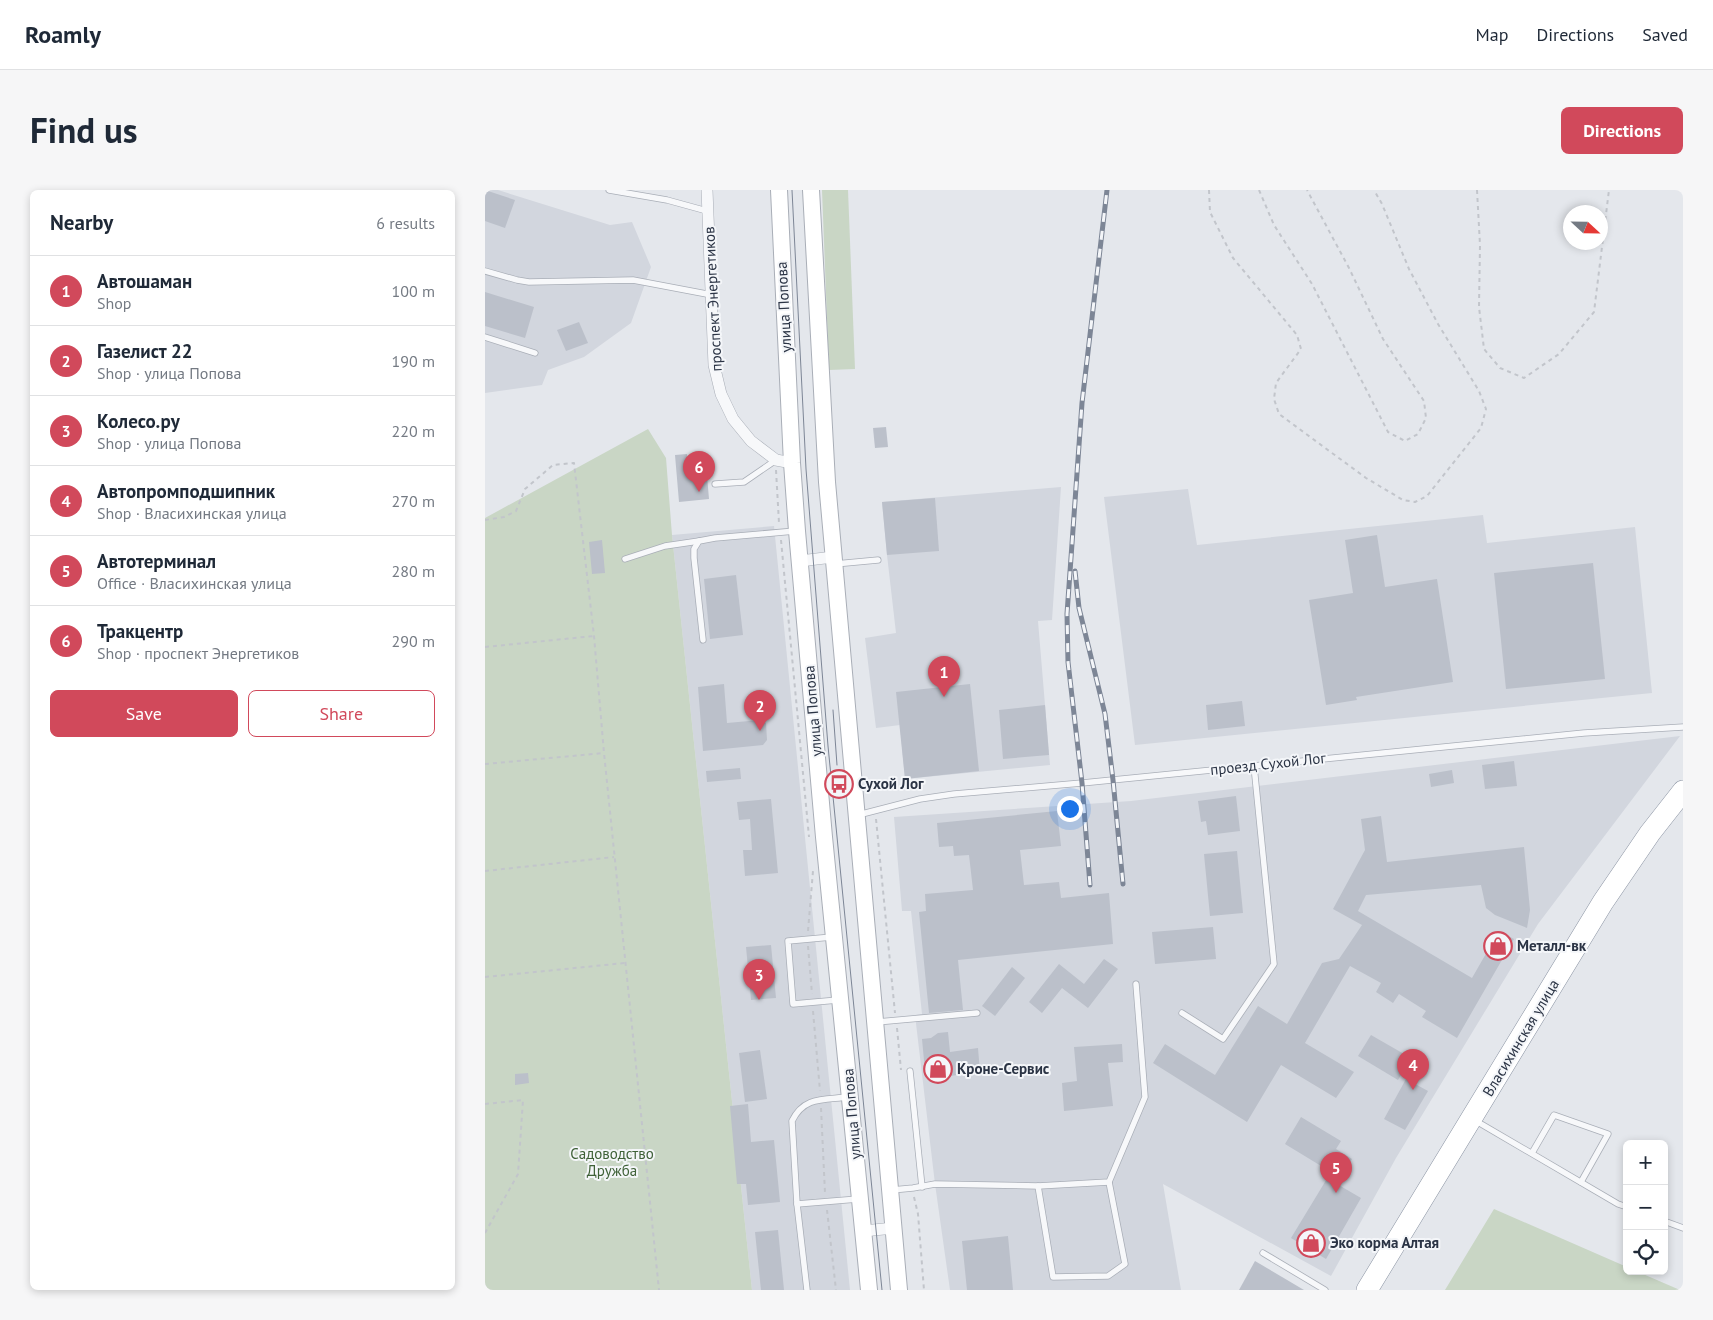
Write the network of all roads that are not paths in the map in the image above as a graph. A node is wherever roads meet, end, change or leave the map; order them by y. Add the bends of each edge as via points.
1 (609, 190) edge
2 (707, 190) edge
3 (779, 190) edge
4 (811, 190) edge
5 (707, 211) junction
6 (485, 271) edge
7 (712, 295) junction
8 (485, 337) edge
9 (535, 353) dead end
10 (775, 460) junction
11 (792, 463) junction
12 (715, 484) dead end
13 (797, 531) junction
14 (699, 542) junction
15 (625, 559) dead end
16 (799, 560) junction
17 (878, 560) dead end
18 (833, 561) junction
19 (703, 640) dead end
20 (1683, 726) edge
21 (1255, 766) junction
22 (1683, 791) edge
23 (856, 815) junction
24 (834, 937) junction
25 (1136, 984) dead end
26 (841, 1000) junction
27 (977, 1013) dead end
28 (1182, 1013) dead end
29 (875, 1022) junction
30 (909, 1071) dead end
31 (851, 1097) junction
32 (1472, 1118) junction
33 (1532, 1153) junction
34 (1109, 1182) junction
35 (1581, 1182) junction
36 (1038, 1186) junction
37 (922, 1187) junction
38 (890, 1190) junction
39 (860, 1199) junction
40 (797, 1204) junction
41 (1623, 1205) edge
42 (1668, 1222) edge
43 (893, 1228) junction
44 (1683, 1228) edge
45 (863, 1231) junction
46 (1263, 1253) dead end
47 (807, 1290) edge
48 (869, 1290) edge
49 (899, 1290) edge
50 (1324, 1290) edge
51 (1367, 1290) edge

1 - 5 lane
2 - 5 street, проспект Энергетиков
3 - 11 main road, улица Попова
4 - 18 main road, улица Попова
5 - 7 street, проспект Энергетиков
6 - 7 lane via 529,282 633,280
7 - 10 street, проспект Энергетиков via 714,365 721,394 733,419 751,441
8 - 9 lane
10 - 11 street, проспект Энергетиков
10 - 12 lane via 744,482
11 - 13 main road, улица Попова
13 - 14 lane
13 - 16 main road, улица Попова
14 - 15 lane via 665,546
14 - 19 lane via 693,558
16 - 18 street
16 - 24 main road, улица Попова
17 - 18 lane
18 - 23 main road, улица Попова
20 - 21 lane, проезд Сухой Лог
21 - 23 lane, проезд Сухой Лог via 954,794
21 - 28 lane via 1274,964 1223,1039
22 - 32 highway, Власихинская улица via 1603,902
23 - 29 main road, улица Попова
24 - 26 main road, улица Попова
24 - 26 lane via 788,940 791,986 793,1004
25 - 34 lane via 1145,1096
26 - 31 main road, улица Попова
27 - 29 lane
29 - 38 main road, улица Попова
30 - 37 lane
31 - 39 main road, улица Попова
31 - 40 lane via 808,1102 797,1110 792,1121
32 - 33 lane
32 - 51 highway, Власихинская улица
33 - 35 lane
33 - 35 lane via 1554,1115 1608,1134
34 - 36 lane
34 - 36 lane via 1125,1264 1109,1276 1053,1277
35 - 41 lane
36 - 37 lane via 935,1184
37 - 38 lane
38 - 43 main road, улица Попова
39 - 40 lane
39 - 45 main road, улица Попова
40 - 47 lane
42 - 44 lane
43 - 45 street
43 - 49 main road, улица Попова
45 - 48 main road, улица Попова
46 - 50 lane

